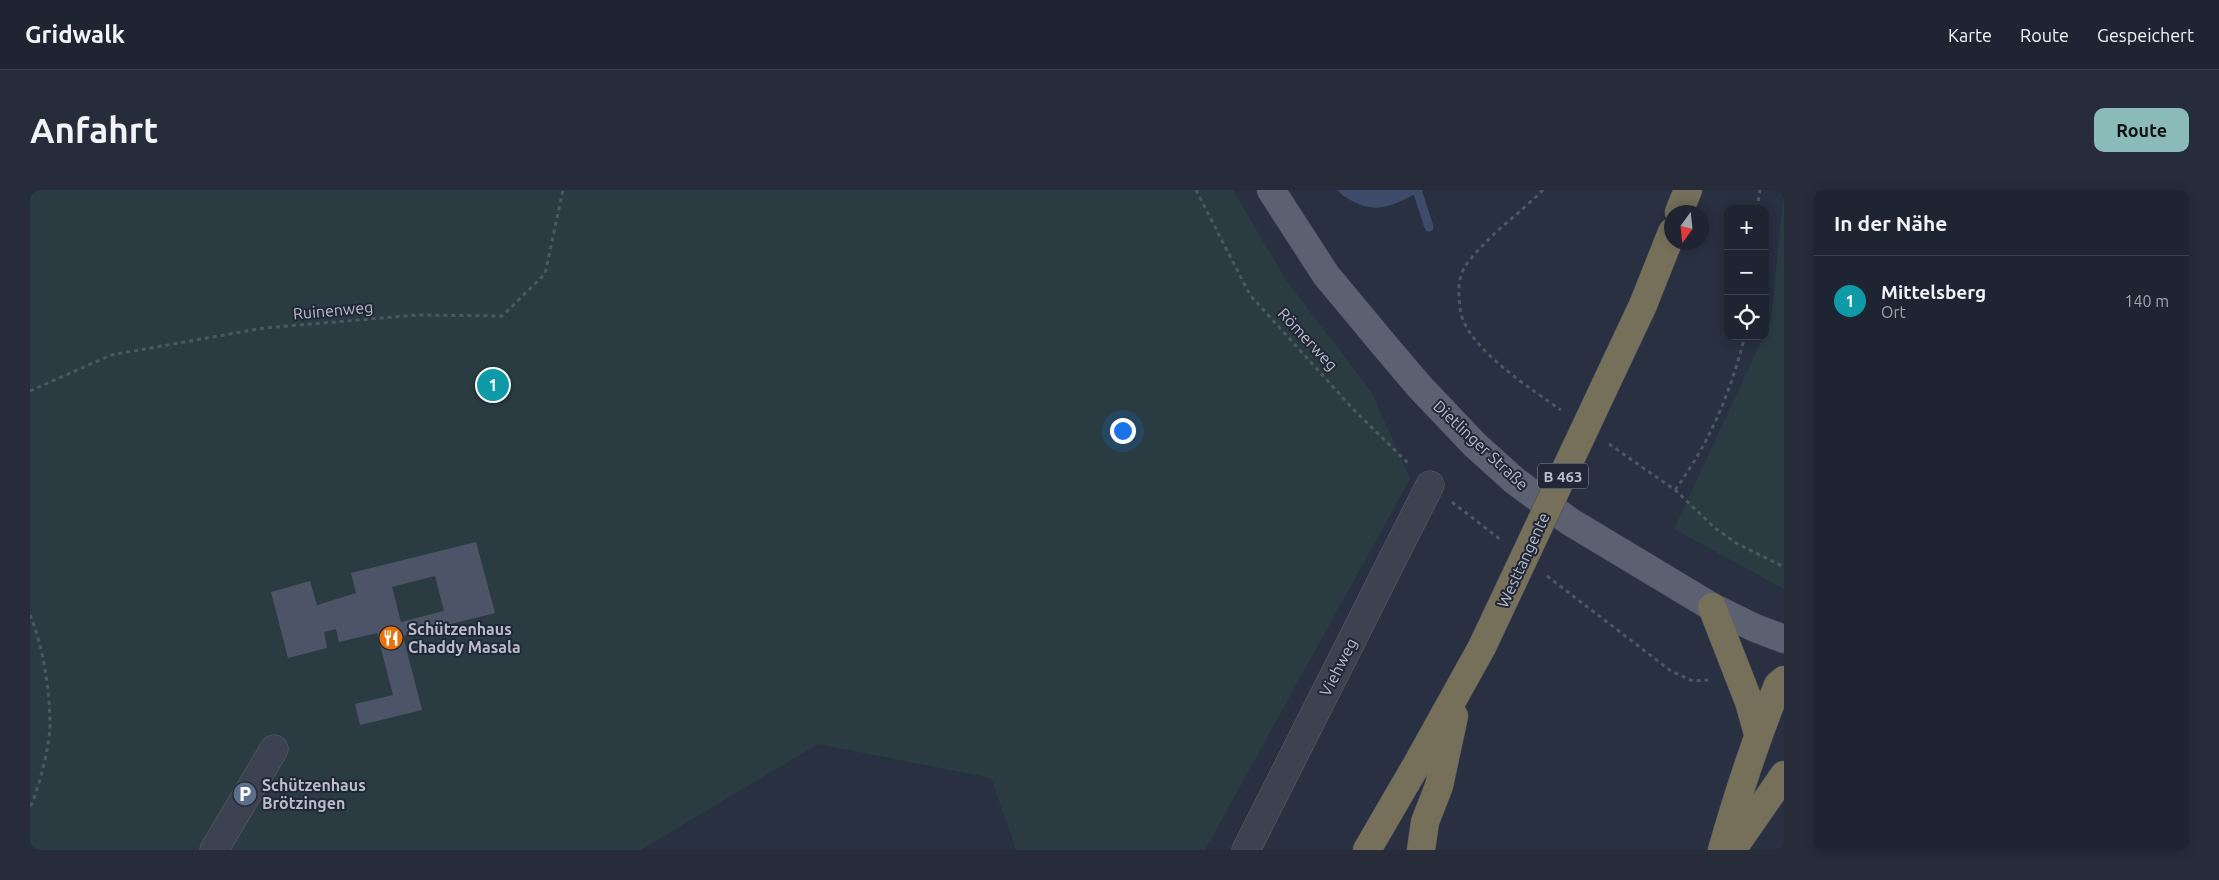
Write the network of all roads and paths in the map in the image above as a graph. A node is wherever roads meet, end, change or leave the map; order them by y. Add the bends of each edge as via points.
1 (563, 190) edge
2 (1196, 190) edge
3 (1271, 190) edge
4 (1543, 190) edge
5 (1688, 190) edge
6 (1760, 190) edge
7 (1682, 205) edge
8 (1758, 205) edge
9 (1665, 250) edge
10 (1464, 322) dead end
11 (1744, 340) edge
12 (30, 391) edge
13 (1430, 485) junction
14 (1675, 490) dead end
15 (1697, 511) dead end
16 (1507, 545) dead end
17 (1784, 567) edge
18 (1546, 575) dead end
19 (1712, 607) junction
20 (30, 615) edge
21 (1784, 639) edge
22 (1738, 673) junction
23 (1784, 680) edge
24 (1460, 688) junction
25 (1758, 734) junction
26 (274, 749) dead end
27 (1784, 775) edge
28 (30, 808) edge
29 (214, 850) edge
30 (1246, 850) edge
31 (1367, 850) edge
32 (1421, 850) edge
33 (1722, 850) edge
34 (1732, 850) edge

1 - 12 path, Ruinenweg via 546,274 502,316 417,316 264,328 111,355
2 - 13 path, Römerweg via 1250,295 1354,410
3 - 19 main road, Dietlinger Straße via 1326,275 1418,386 1476,445 1515,481 1569,521
4 - 10 path via 1484,243 1465,267 1459,287
5 - 7 highway
6 - 8 path
9 - 24 highway, Westtangente / B 463, bridge via 1643,305
11 - 14 path via 1717,420 1697,459
13 - 16 path, Römerweg
13 - 30 street, Viehweg
15 - 17 path via 1736,543
18 - 22 path via 1671,671 1693,681
19 - 21 main road, Dietlinger Straße
19 - 22 highway
20 - 28 path via 40,638 50,723 43,765
22 - 25 highway
23 - 25 highway via 1778,685
24 - 31 highway, Westtangente / B 463
24 - 32 highway, B 463 via 1439,786 1425,822
25 - 33 highway
26 - 29 street
27 - 34 highway

